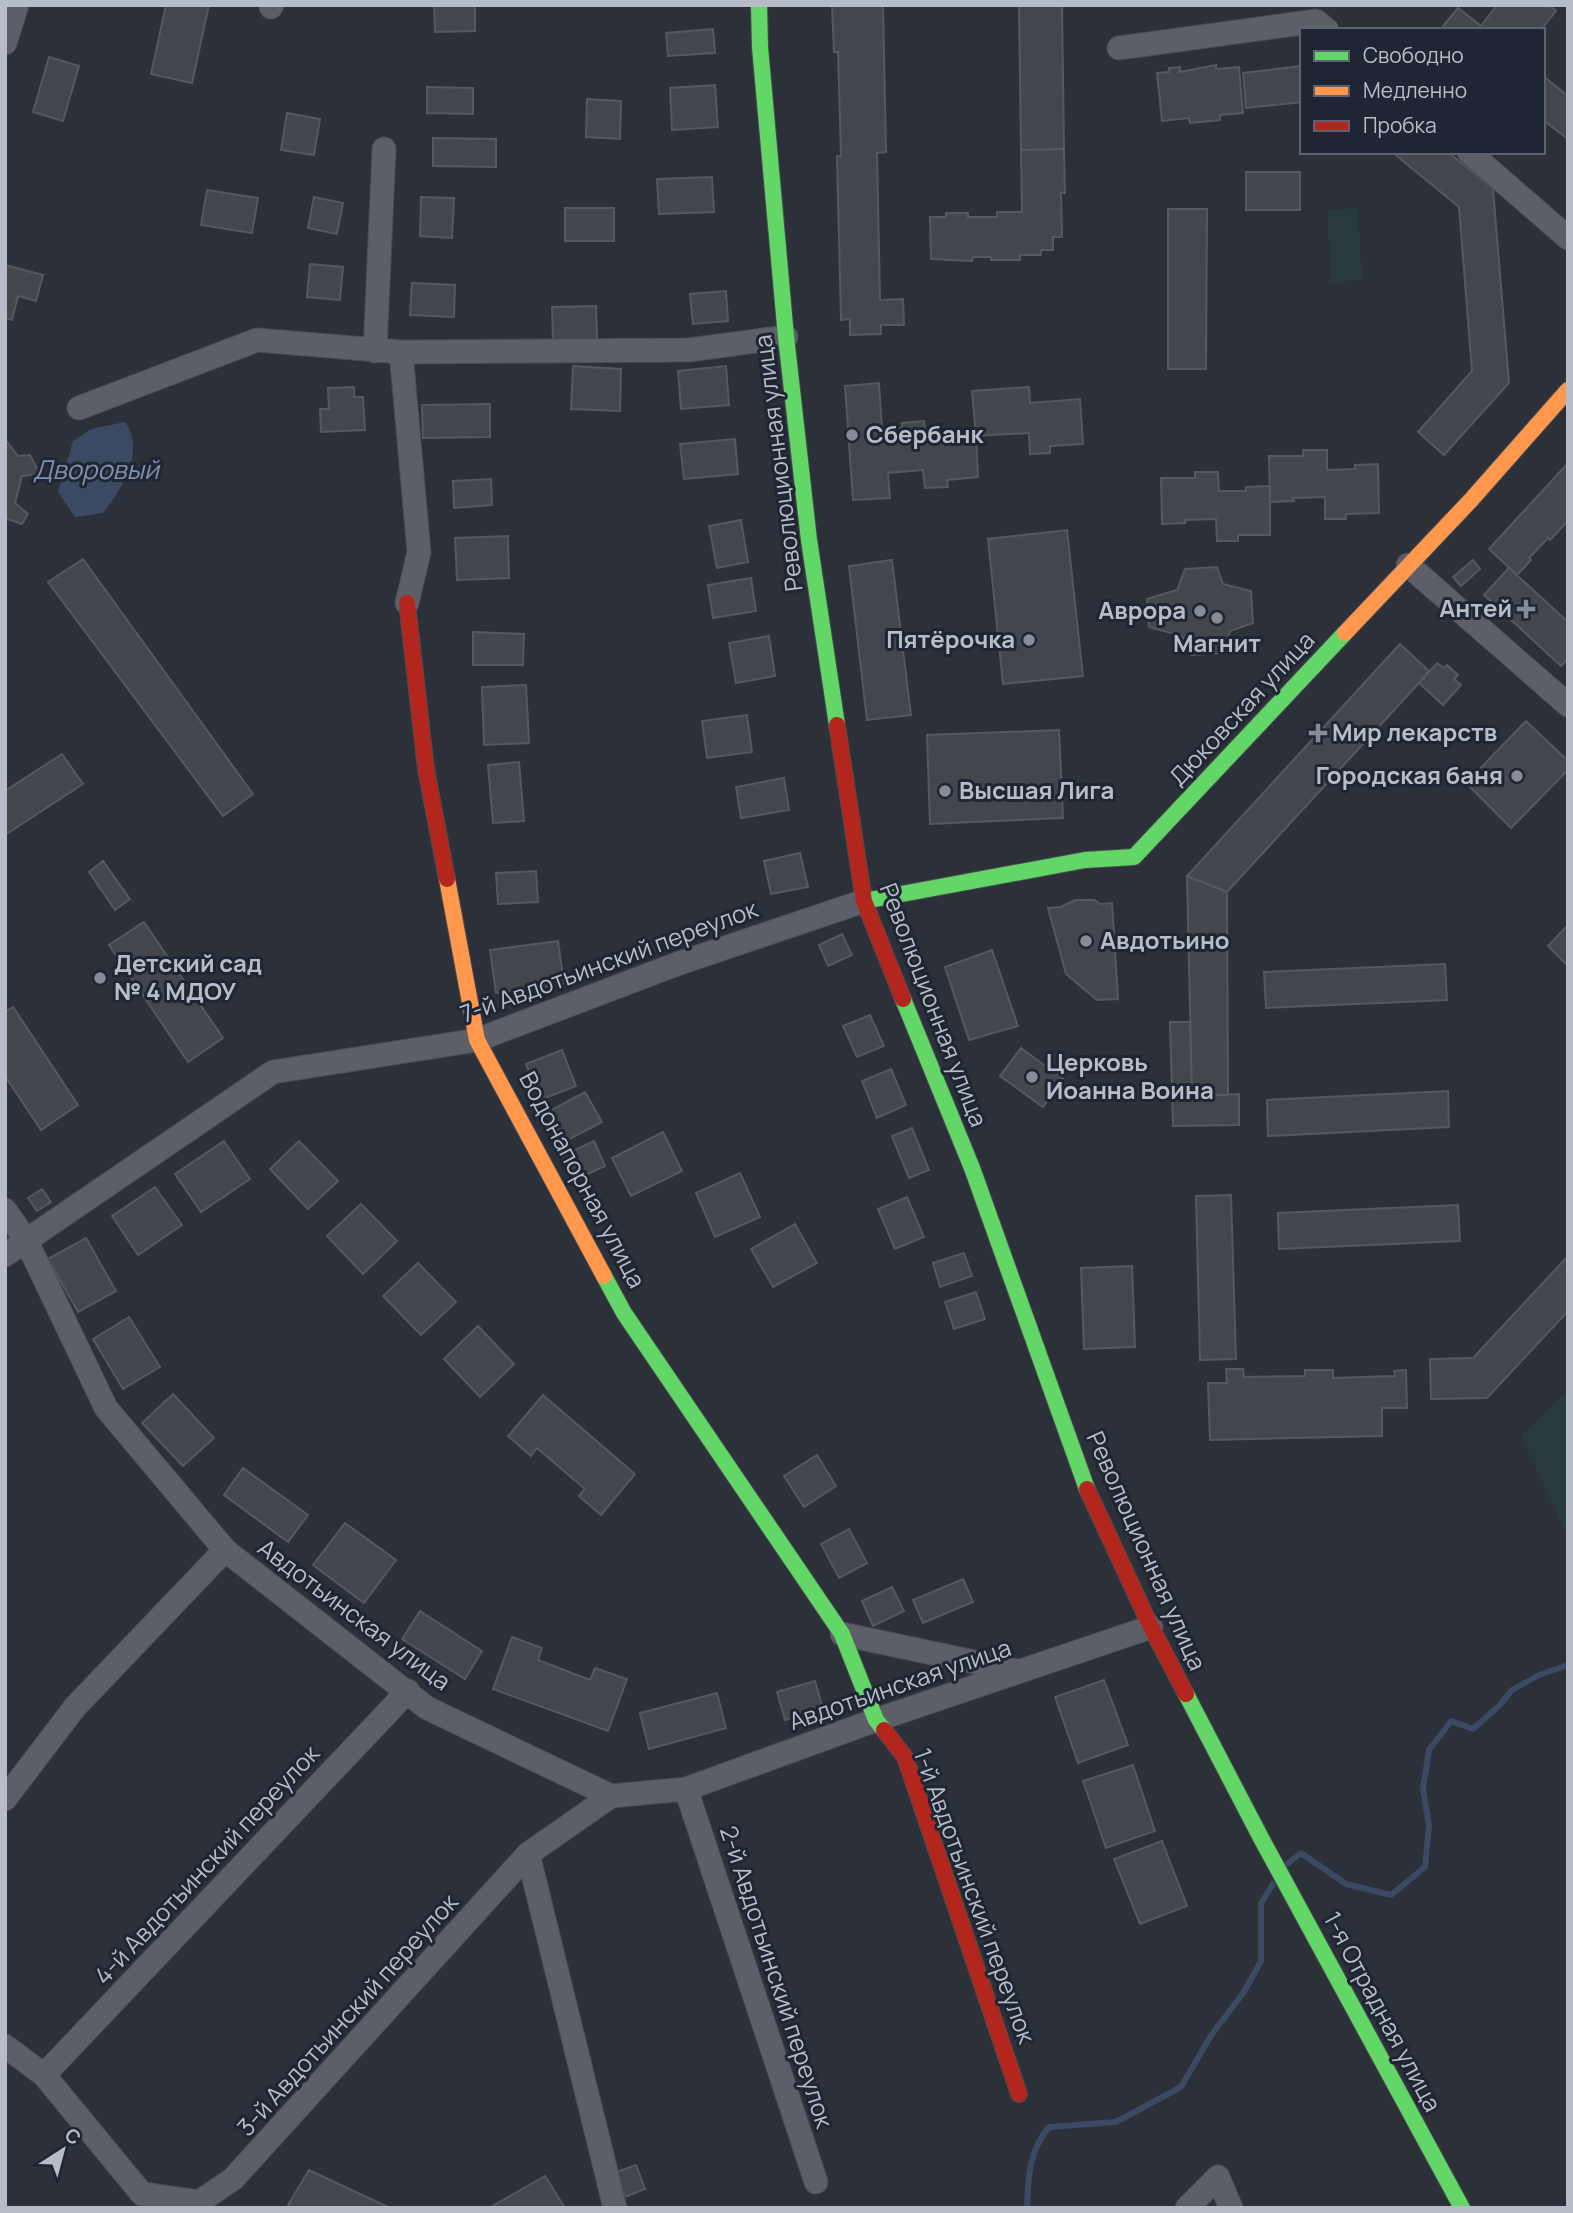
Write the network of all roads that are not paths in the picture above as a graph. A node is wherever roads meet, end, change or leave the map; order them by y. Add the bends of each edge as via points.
1 (17, 5) edge
2 (759, 5) edge
3 (1325, 28) edge
4 (5, 43) edge
5 (1119, 48) dead end
6 (384, 149) dead end
7 (1471, 154) edge
8 (1568, 238) edge
9 (786, 337) junction
10 (375, 351) junction
11 (401, 352) junction
12 (1568, 390) edge
13 (79, 408) dead end
14 (1408, 565) junction
15 (407, 603) joint
16 (1568, 705) edge
17 (864, 901) junction
18 (477, 1040) junction
19 (5, 1210) edge
20 (26, 1240) junction
21 (5, 1255) edge
22 (225, 1550) junction
23 (1151, 1627) junction
24 (842, 1634) junction
25 (1020, 1671) junction
26 (408, 1691) junction
27 (876, 1720) junction
28 (686, 1789) junction
29 (611, 1796) junction
30 (5, 1799) edge
31 (1261, 1838) joint
32 (528, 1854) junction
33 (5, 2046) edge
34 (44, 2075) junction
35 (1019, 2094) dead end
36 (816, 2182) dead end
37 (615, 2208) edge
38 (1187, 2208) edge
39 (1231, 2208) edge
40 (1462, 2208) edge

1 - 4 street
2 - 9 street, Революционная улица
3 - 5 street via 1316,21
6 - 10 street
7 - 8 street
9 - 11 street via 689,350
9 - 17 street, Революционная улица via 809,540
10 - 11 street
10 - 13 street via 257,340
11 - 15 street via 419,552
12 - 14 street, Дюковская улица
14 - 16 street
14 - 17 street, Дюковская улица via 1134,857 1085,860
15 - 18 street, Водонапорная улица via 426,769
17 - 18 street, 7-й Авдотьинский переулок via 677,964
17 - 23 street, Революционная улица via 972,1168 1088,1491
18 - 20 street, 7-й Авдотьинский переулок via 272,1072
18 - 24 street, Водонапорная улица via 624,1313
19 - 20 street, Авдотьинская улица
20 - 21 street, 7-й Авдотьинский переулок
20 - 22 street, Авдотьинская улица via 106,1408
22 - 26 street, Авдотьинская улица
22 - 30 street via 75,1707
23 - 25 street, Авдотьинская улица
23 - 31 street, Революционная улица
24 - 25 street
24 - 27 street, Водонапорная улица
25 - 27 street, Авдотьинская улица
26 - 29 street, Авдотьинская улица via 427,1708
26 - 34 street, 4-й Авдотьинский переулок
27 - 28 street, Авдотьинская улица
27 - 35 street, 1-й Авдотьинский переулок via 905,1757
28 - 29 street, Авдотьинская улица
28 - 36 street, 2-й Авдотьинский переулок
29 - 32 street, 3-й Авдотьинский переулок
31 - 40 street, 1-я Отрадная улица
32 - 34 street, 3-й Авдотьинский переулок via 233,2179 199,2202 142,2194
32 - 37 street
33 - 34 street
38 - 39 street via 1218,2177

